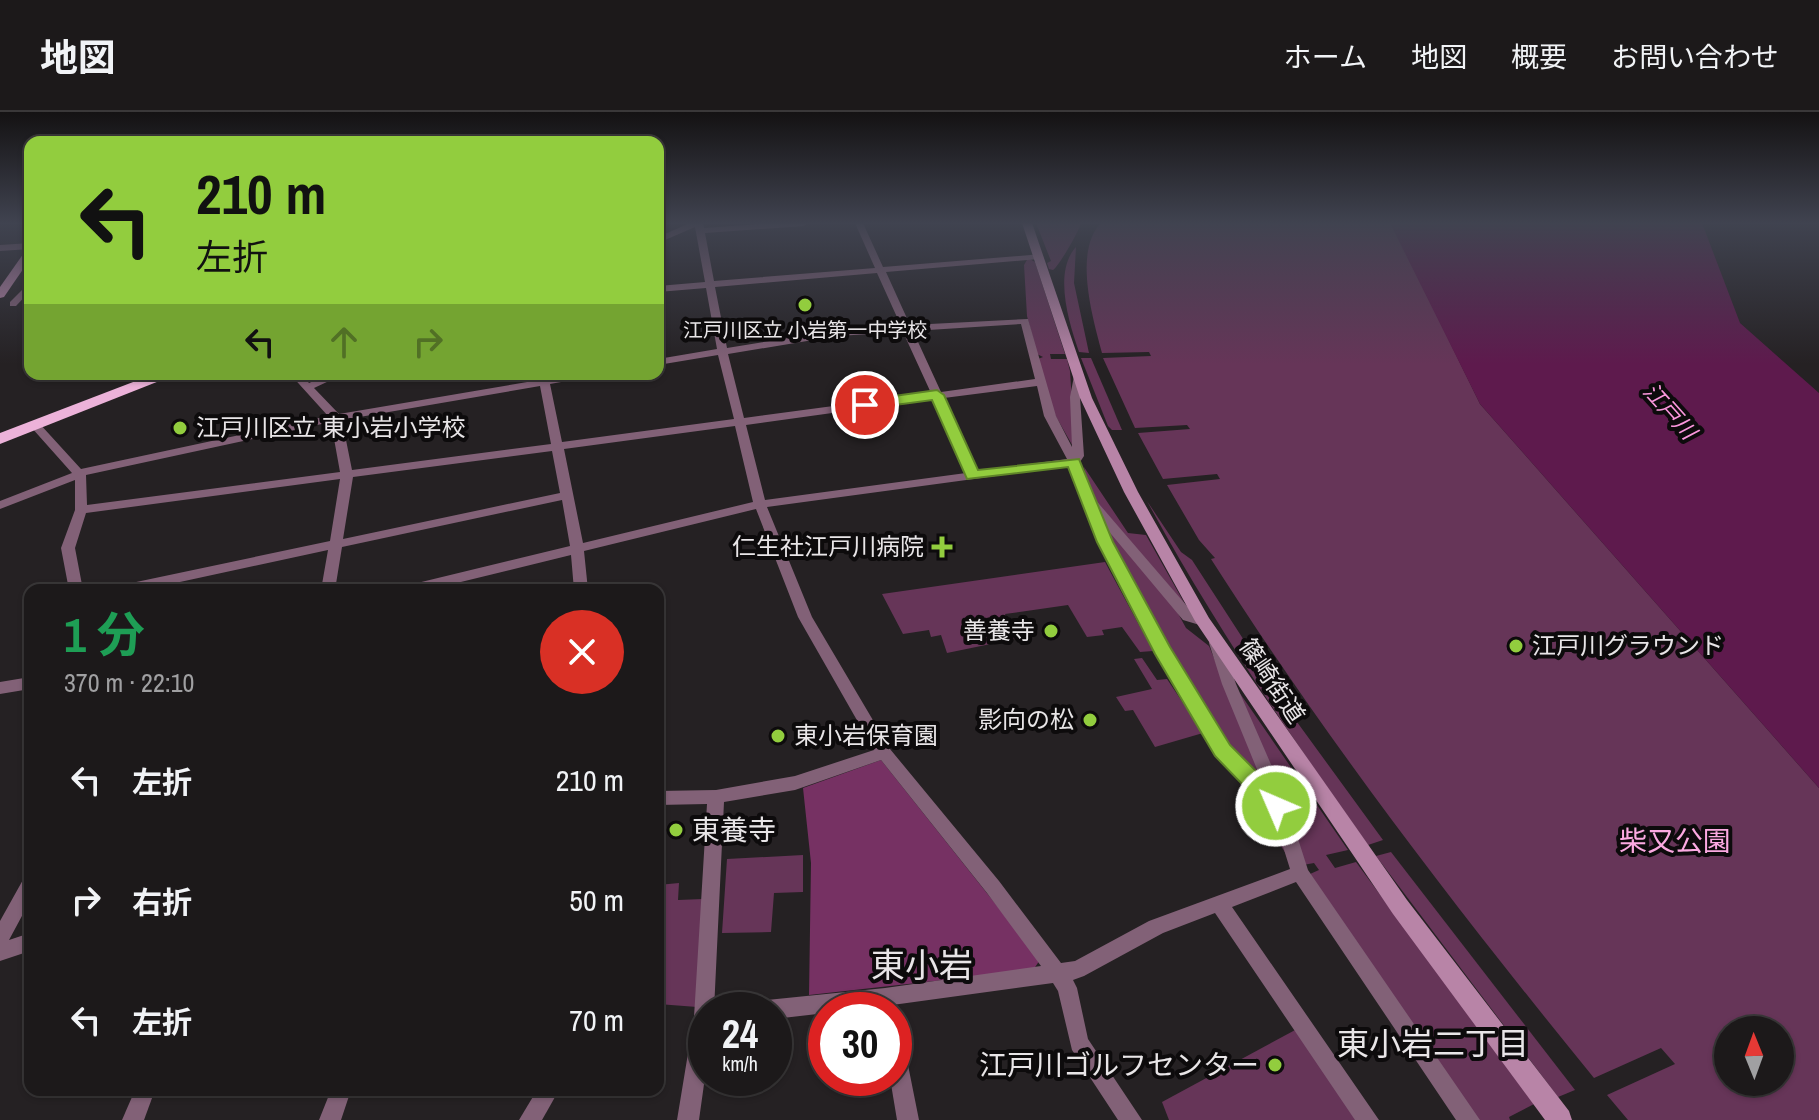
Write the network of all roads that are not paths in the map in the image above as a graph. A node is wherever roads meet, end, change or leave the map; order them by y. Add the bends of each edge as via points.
1 (16, 270) edge
2 (707, 270) edge
3 (867, 270) edge
4 (879, 270) edge
5 (1044, 270) edge
6 (710, 284) junction
7 (664, 288) edge
8 (0, 295) edge
9 (906, 328) junction
10 (722, 350) junction
11 (664, 361) edge
12 (1079, 376) junction
13 (153, 380) edge
14 (301, 380) edge
15 (325, 380) edge
16 (534, 380) edge
17 (544, 380) edge
18 (1040, 382) junction
19 (308, 387) junction
20 (937, 395) junction
21 (336, 418) junction
22 (739, 422) junction
23 (35, 425) junction
24 (0, 439) edge
25 (556, 447) junction
26 (1074, 462) junction
27 (80, 474) junction
28 (973, 475) junction
29 (347, 476) junction
30 (566, 495) junction
31 (1087, 498) junction
32 (760, 504) junction
33 (0, 505) edge
34 (81, 510) junction
35 (338, 542) junction
36 (577, 547) junction
37 (75, 584) edge
38 (149, 584) edge
39 (329, 584) edge
40 (444, 584) edge
41 (580, 584) edge
42 (1203, 621) junction
43 (1216, 643) junction
44 (24, 684) edge
45 (0, 688) edge
46 (884, 753) junction
47 (716, 797) junction
48 (664, 798) edge
49 (1276, 806) junction
50 (1300, 873) junction
51 (24, 895) edge
52 (1220, 905) junction
53 (0, 939) edge
54 (24, 944) edge
55 (0, 952) edge
56 (1058, 974) junction
57 (706, 992) edge
58 (912, 999) edge
59 (143, 1096) edge
60 (339, 1096) edge
61 (545, 1096) edge
62 (692, 1096) edge
63 (904, 1096) edge
64 (133, 1120) edge
65 (330, 1120) edge
66 (530, 1120) edge
67 (688, 1120) edge
68 (908, 1120) edge
69 (1131, 1120) edge
70 (1368, 1120) edge
71 (1469, 1120) edge
72 (1560, 1120) edge

1 - 8 main road
2 - 6 street
3 - 6 street
4 - 9 street
5 - 12 main road, 篠崎街道
6 - 7 street
6 - 10 street
9 - 10 street
9 - 18 street via 1025,321
9 - 20 street
10 - 11 street
10 - 22 street
12 - 26 street
12 - 42 main road, 篠崎街道 via 1131,492
13 - 23 highway
14 - 19 street
15 - 19 street
16 - 21 street
17 - 25 street
18 - 20 street
18 - 26 street via 1050,416
19 - 21 street
20 - 22 street
20 - 28 street
21 - 27 street
21 - 29 street
22 - 25 street
22 - 32 street
23 - 24 highway
23 - 27 street
25 - 29 street
25 - 30 street
26 - 28 street
26 - 31 street
27 - 33 street
27 - 34 street
28 - 32 street
29 - 34 street
29 - 35 street
30 - 35 street
30 - 36 street
31 - 42 street via 1188,617
31 - 49 street via 1133,596 1223,750
32 - 36 street
32 - 46 street via 805,617
34 - 37 street via 68,548
35 - 38 street
35 - 39 street
36 - 40 street
36 - 41 street
42 - 43 main road, 篠崎街道
43 - 49 street
43 - 72 main road, 篠崎街道 via 1400,907
44 - 45 street
46 - 47 street via 795,783
46 - 56 street
47 - 48 street
47 - 57 street
49 - 50 street
50 - 52 street
50 - 71 street
51 - 53 street
52 - 56 street via 1156,927 1077,970
52 - 70 street
54 - 55 street
56 - 58 street
56 - 69 street via 1067,988 1079,1043
59 - 64 street
60 - 65 street
61 - 66 street
62 - 67 street
63 - 68 street

